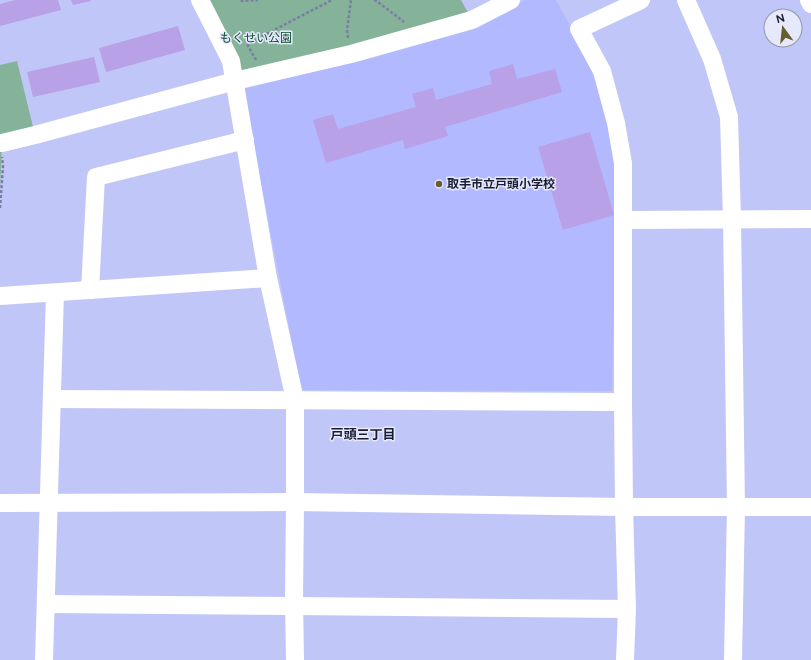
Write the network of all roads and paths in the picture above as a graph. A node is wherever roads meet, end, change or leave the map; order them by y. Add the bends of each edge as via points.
1 (200, 0) edge
2 (241, 0) edge
3 (258, 0) edge
4 (332, 0) edge
5 (351, 0) edge
6 (374, 0) edge
7 (511, 0) edge
8 (642, 0) edge
9 (686, 0) edge
10 (809, 0) edge
11 (811, 4) edge
12 (422, 34) junction
13 (351, 54) junction
14 (257, 61) dead end
15 (235, 81) junction
16 (245, 140) junction
17 (2, 143) joint
18 (0, 208) edge
19 (811, 219) edge
20 (623, 220) junction
21 (732, 220) junction
22 (268, 278) junction
23 (90, 290) junction
24 (55, 293) junction
25 (0, 296) edge
26 (52, 399) junction
27 (294, 400) junction
28 (623, 402) junction
29 (295, 502) junction
30 (49, 503) junction
31 (0, 504) edge
32 (624, 507) junction
33 (736, 507) junction
34 (811, 507) edge
35 (46, 604) junction
36 (295, 606) junction
37 (627, 609) junction
38 (44, 660) edge
39 (295, 660) edge
40 (625, 660) edge
41 (733, 660) edge

1 - 15 street via 231,61
2 - 3 path
4 - 14 path via 247,44
5 - 13 path via 347,30
6 - 12 path
7 - 12 street via 472,20
8 - 20 street via 579,29 602,70 616,123 622,163
9 - 21 street via 712,59 729,117
10 - 11 street
12 - 13 street
13 - 15 street
15 - 16 street
15 - 17 street
16 - 22 street
16 - 23 street via 96,177
17 - 18 path
19 - 21 street
20 - 21 street
20 - 28 street
21 - 33 street
22 - 23 street
22 - 27 street
23 - 24 street
24 - 25 street
24 - 26 street
26 - 27 street
26 - 30 street
27 - 28 street
27 - 29 street
28 - 32 street
29 - 30 street
29 - 32 street
29 - 36 street
30 - 31 street
30 - 35 street
32 - 33 street
32 - 37 street
33 - 34 street
33 - 41 street
35 - 36 street
35 - 38 street
36 - 37 street
36 - 39 street
37 - 40 street

